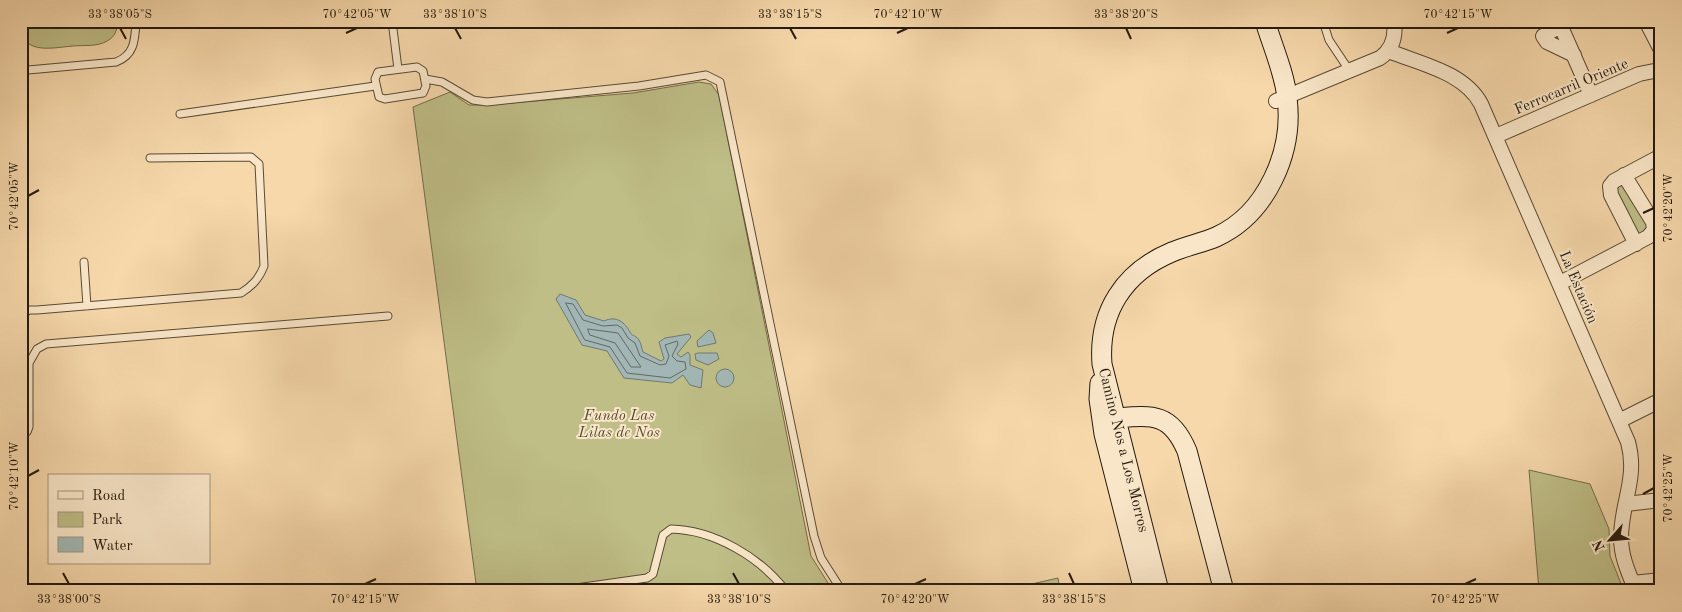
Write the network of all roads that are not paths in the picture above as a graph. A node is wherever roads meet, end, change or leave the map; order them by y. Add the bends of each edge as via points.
1 (136, 21) edge
2 (359, 21) edge
3 (376, 21) edge
4 (392, 21) edge
5 (1251, 21) edge
6 (1265, 21) edge
7 (1323, 21) edge
8 (1394, 21) edge
9 (1646, 21) edge
10 (1661, 50) edge
11 (1389, 51) junction
12 (1574, 55) dead end
13 (21, 66) edge
14 (398, 68) junction
15 (1349, 70) junction
16 (1661, 73) edge
17 (425, 79) junction
18 (376, 86) junction
19 (1591, 95) junction
20 (1282, 99) junction
21 (180, 114) dead end
22 (1496, 136) junction
23 (1661, 156) edge
24 (150, 158) dead end
25 (1624, 175) junction
26 (1636, 244) junction
27 (84, 262) dead end
28 (1560, 283) junction
29 (87, 306) junction
30 (21, 316) edge
31 (388, 316) dead end
32 (1102, 364) junction
33 (1661, 400) edge
34 (1117, 418) junction
35 (1619, 421) junction
36 (21, 434) edge
37 (1661, 500) edge
38 (1626, 504) junction
39 (1661, 580) edge
40 (1635, 587) edge
41 (569, 589) dead end
42 (786, 591) edge
43 (842, 591) edge
44 (1144, 591) edge
45 (1159, 591) edge
46 (1224, 591) edge

1 - 13 lane via 132,51 116,62 28,70
2 - 3 lane
4 - 14 lane
5 - 20 main road, Camino Nos a Los Morros
6 - 20 main road, Camino Nos a Los Morros
7 - 15 lane via 1329,40
8 - 11 street
9 - 10 street
11 - 15 street
11 - 22 street, La Estación via 1466,84 1477,96
12 - 19 street
14 - 17 lane via 420,68
14 - 18 lane via 378,72
15 - 20 street
16 - 19 street, Ferrocarril Oriente via 1639,74
17 - 18 lane via 426,90 418,95 382,99
17 - 43 lane via 442,82 473,100 487,102 639,86 706,75 720,82 814,536 821,558
18 - 21 lane
19 - 22 street, Ferrocarril Oriente
20 - 32 main road, Camino Nos a Los Morros via 1281,157 1262,198 1240,221 1216,237 1161,256 1138,271 1122,287 1105,322
22 - 28 street, La Estación
23 - 25 street
24 - 29 lane via 251,157 256,160 259,164 264,266 260,276 241,293
25 - 26 street via 1614,181 1610,191
25 - 26 street via 1654,226 1651,235
26 - 28 street
27 - 29 lane
28 - 35 street, La Estación
29 - 30 lane via 29,310
31 - 36 lane via 46,344 37,349 29,363 29,427
32 - 34 main road, Camino Nos a Los Morros
32 - 44 main road via 1100,399 1104,434
33 - 35 street
34 - 45 main road, Camino Nos a Los Morros
34 - 46 main road via 1160,418 1180,436 1187,451
35 - 38 street, La Estación via 1632,460 1632,479
37 - 38 street
38 - 40 street, La Estación via 1621,540 1623,556
39 - 40 street
41 - 42 lane via 647,578 653,574 663,535 671,529 685,529 753,558

